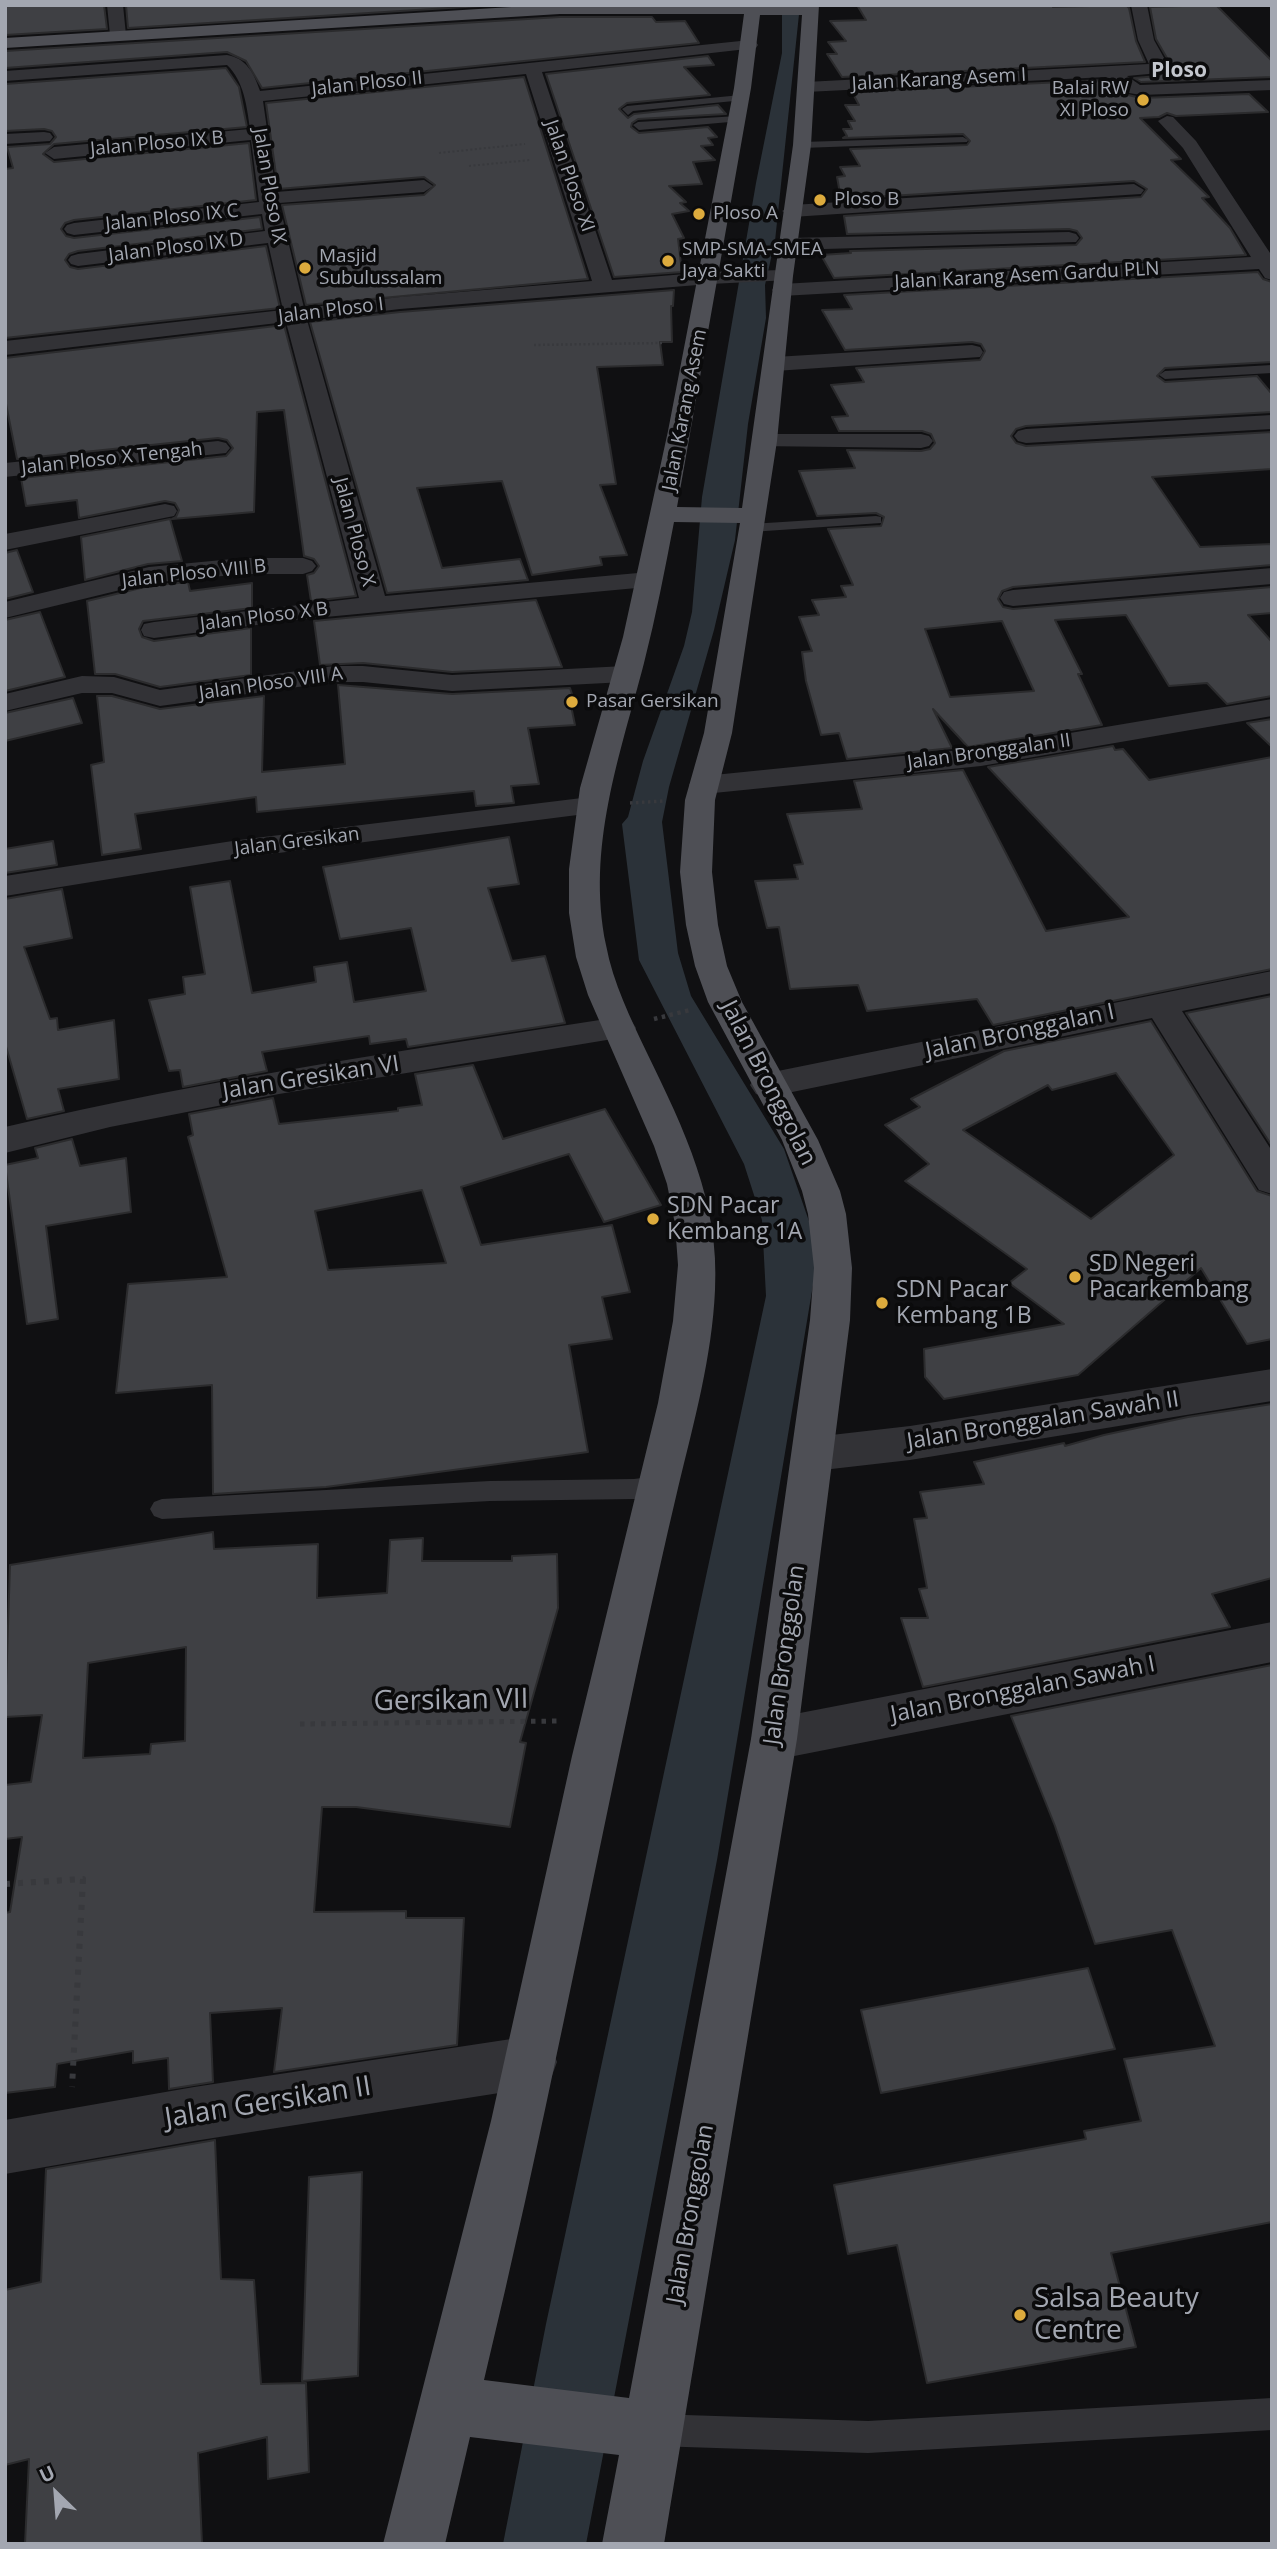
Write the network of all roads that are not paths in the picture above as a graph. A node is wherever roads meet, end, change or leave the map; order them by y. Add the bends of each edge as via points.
1 (115, 5) edge
2 (1139, 5) edge
3 (754, 7) edge
4 (809, 8) edge
5 (118, 35) junction
6 (5, 43) edge
7 (750, 45) junction
8 (532, 66) junction
9 (1108, 72) junction
10 (5, 76) edge
11 (1272, 85) edge
12 (806, 87) junction
13 (253, 97) junction
14 (741, 98) junction
15 (628, 112) dead end
16 (738, 119) junction
17 (1167, 121) dead end
18 (638, 125) dead end
19 (260, 134) junction
20 (44, 136) dead end
21 (5, 139) edge
22 (963, 140) dead end
23 (802, 145) junction
24 (54, 153) dead end
25 (424, 186) dead end
26 (1134, 190) dead end
27 (269, 202) junction
28 (792, 211) junction
29 (74, 229) dead end
30 (275, 236) junction
31 (1069, 238) dead end
32 (788, 244) junction
33 (78, 260) dead end
34 (1269, 267) edge
35 (716, 278) junction
36 (780, 280) junction
37 (604, 287) junction
38 (293, 316) junction
39 (5, 348) edge
40 (972, 352) dead end
41 (775, 364) junction
42 (1272, 369) edge
43 (1165, 375) dead end
44 (1272, 422) edge
45 (1026, 436) dead end
46 (921, 440) dead end
47 (765, 441) junction
48 (218, 448) dead end
49 (5, 470) edge
50 (165, 511) dead end
51 (667, 514) junction
52 (749, 520) junction
53 (876, 520) dead end
54 (5, 542) edge
55 (303, 566) dead end
56 (1272, 576) edge
57 (649, 580) junction
58 (1013, 598) dead end
59 (374, 604) junction
60 (5, 610) edge
61 (154, 630) dead end
62 (625, 674) junction
63 (5, 704) edge
64 (1272, 707) edge
65 (704, 785) junction
66 (609, 804) junction
67 (5, 886) edge
68 (1272, 982) edge
69 (1160, 1003) junction
70 (633, 1024) junction
71 (768, 1085) junction
72 (5, 1140) edge
73 (1272, 1181) edge
74 (1272, 1385) edge
75 (814, 1454) junction
76 (658, 1486) junction
77 (162, 1509) dead end
78 (1272, 1642) edge
79 (774, 1739) junction
80 (531, 2062) junction
81 (5, 2147) edge
82 (455, 2405) junction
83 (1272, 2414) edge
84 (642, 2428) junction
85 (414, 2544) edge
86 (633, 2544) edge

1 - 5 street
2 - 9 street, Jalan Karang Asem I via 1146,40 1160,65
3 - 4 main road
3 - 5 main road via 538,10
3 - 7 main road, Jalan Karang Asem
4 - 12 main road
5 - 6 main road
7 - 8 street, Jalan Ploso II
7 - 14 main road, Jalan Karang Asem
8 - 13 street, Jalan Ploso II
8 - 37 street, Jalan Ploso XI
9 - 11 street via 1135,89 1151,91
9 - 12 street, Jalan Karang Asem I
10 - 13 street via 223,60 240,67
12 - 23 main road
13 - 19 street, Jalan Ploso IX
14 - 15 lane
14 - 16 main road, Jalan Karang Asem
16 - 18 lane
16 - 35 main road, Jalan Karang Asem
17 - 34 street via 1190,145
19 - 24 street, Jalan Ploso IX B
19 - 27 street, Jalan Ploso IX
20 - 21 street
22 - 23 lane
23 - 28 main road
25 - 27 street, Jalan Ploso IX C
26 - 28 street
27 - 29 street, Jalan Ploso IX C
27 - 30 street, Jalan Ploso IX
28 - 32 main road
30 - 33 street, Jalan Ploso IX D
30 - 38 street, Jalan Ploso IX
31 - 32 street
32 - 36 main road
34 - 36 street, Jalan Karang Asem Gardu PLN
35 - 36 street, Jalan Ploso I
35 - 37 street, Jalan Ploso I
35 - 51 main road, Jalan Karang Asem
36 - 41 main road
37 - 38 street, Jalan Ploso I
38 - 39 street, Jalan Ploso I
38 - 59 street, Jalan Ploso X
40 - 41 street
41 - 47 main road
42 - 43 lane
44 - 45 street
46 - 47 street
47 - 52 main road
48 - 49 street, Jalan Ploso X Tengah
50 - 54 street
51 - 52 main road
51 - 57 main road, Jalan Karang Asem
52 - 53 lane
52 - 65 main road via 725,696
55 - 60 street, Jalan Ploso VIII B via 243,566 149,575
56 - 58 street
57 - 59 street, Jalan Ploso X
57 - 62 main road, Jalan Karang Asem
59 - 61 street, Jalan Ploso X B
62 - 63 street, Jalan Ploso VIII A via 438,683 334,674 160,698 96,684
62 - 66 main road, Jalan Karang Asem
64 - 65 street, Jalan Bronggalan II via 981,757
65 - 71 main road, Jalan Bronggolan via 696,851 702,925 725,1002
66 - 67 street, Jalan Gresikan via 239,849
66 - 70 main road via 584,891 587,936 595,967
68 - 69 street, Jalan Bronggalan I
69 - 71 street, Jalan Bronggalan I
69 - 73 street
70 - 72 street, Jalan Gresikan VI via 279,1082
70 - 76 main road via 687,1192 698,1257 694,1325 683,1391
71 - 75 main road, Jalan Bronggolan via 811,1164 831,1240 830,1320
74 - 75 street, Jalan Bronggalan Sawah II
75 - 79 main road, Jalan Bronggolan
76 - 77 lane
76 - 80 main road via 567,1877
78 - 79 street, Jalan Bronggalan Sawah I
79 - 84 main road, Jalan Bronggolan
80 - 81 street, Jalan Gersikan II
80 - 82 main road
82 - 84 main road
82 - 85 main road
83 - 84 lane via 868,2437
84 - 86 main road, Jalan Bronggolan

